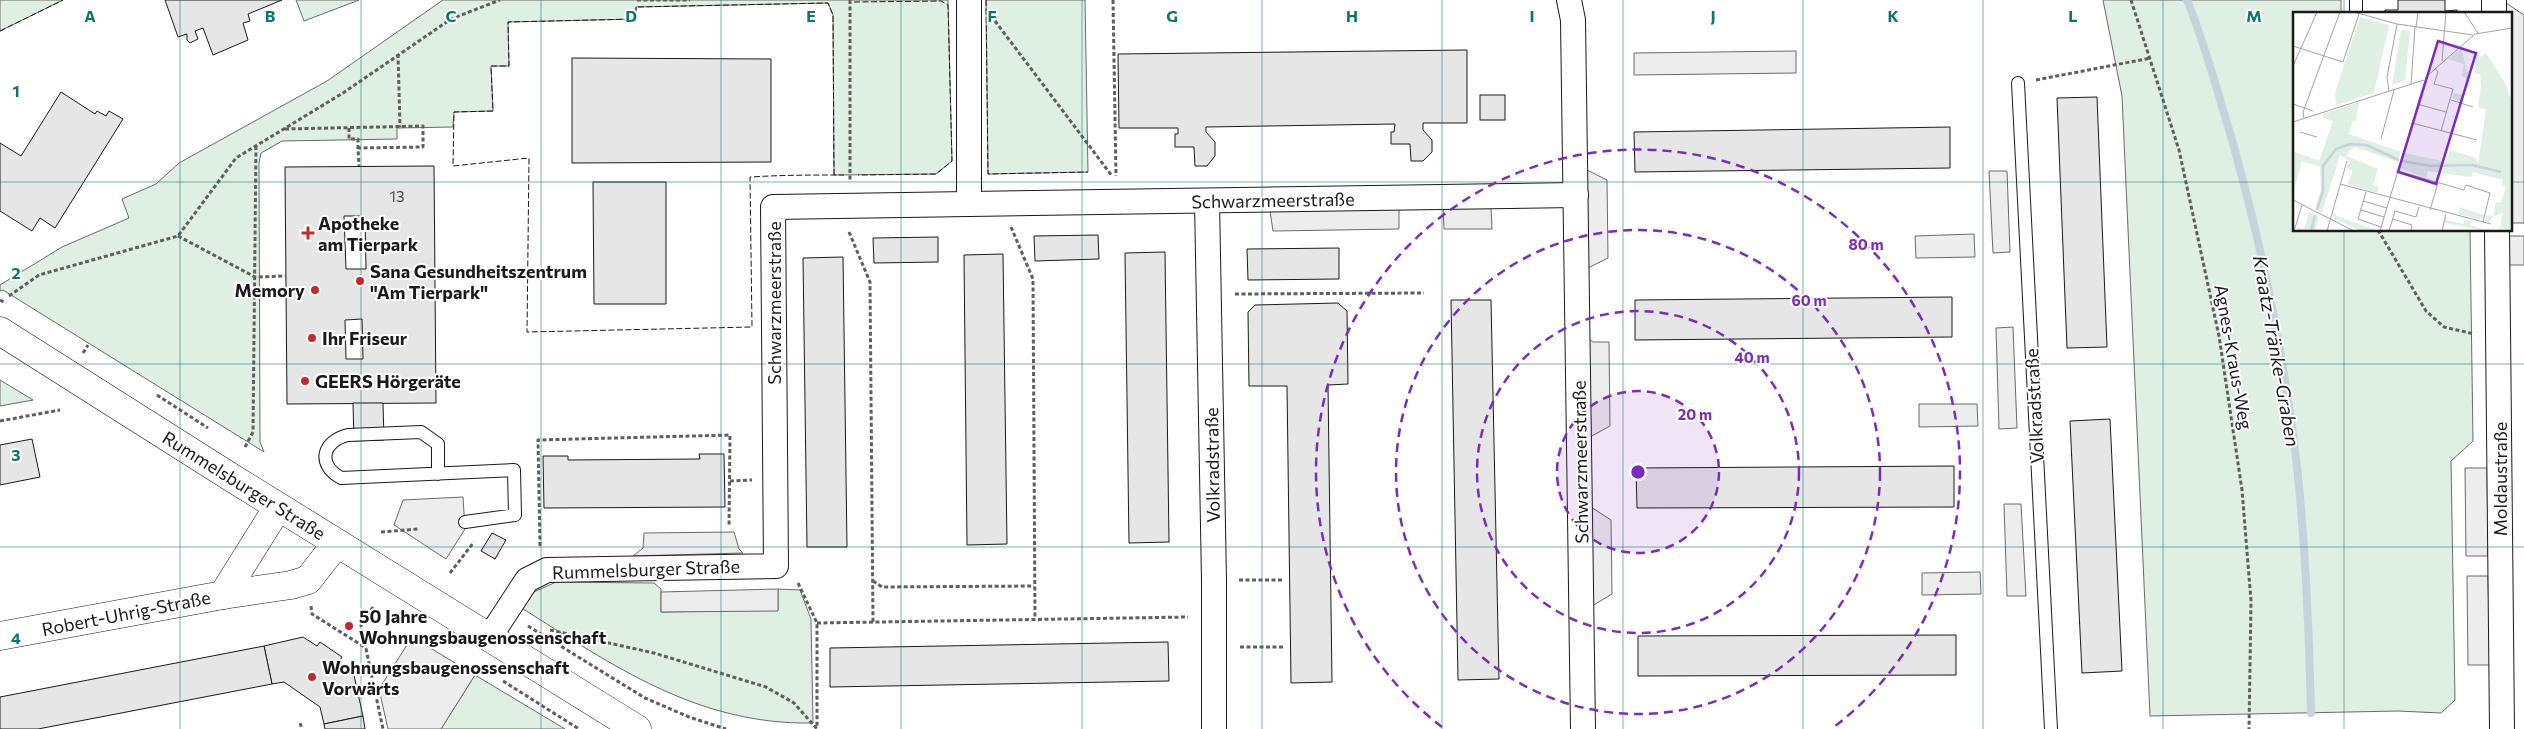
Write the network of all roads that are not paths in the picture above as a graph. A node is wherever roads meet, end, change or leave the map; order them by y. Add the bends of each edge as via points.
1 (969, 0) edge
2 (1569, 0) edge
3 (2018, 83) road end
4 (1576, 195) junction
5 (1207, 201) junction
6 (969, 204) junction
7 (2498, 231) edge
8 (0, 331) edge
9 (438, 474) junction
10 (278, 507) junction
11 (465, 522) dead end
12 (337, 543) junction
13 (776, 566) joint
14 (223, 595) junction
15 (0, 636) edge
16 (490, 638) junction
17 (637, 729) edge
18 (1214, 729) edge
19 (1583, 729) edge
20 (2051, 729) edge
21 (2502, 729) edge

1 - 6 street
2 - 4 street, Schwarzmeerstraße
3 - 20 lane, Volkradstraße
4 - 5 street, Schwarzmeerstraße
4 - 19 street, Schwarzmeerstraße
5 - 6 street, Schwarzmeerstraße
5 - 18 street, Volkradstraße
6 - 13 street, Schwarzmeerstraße via 774,207
7 - 21 street, Moldaustraße
8 - 10 street, Rummelsburger Straße
9 - 9 lane via 340,478 330,472 325,461 326,449 337,438 348,435 421,432 438,444
9 - 11 lane via 514,470 515,516
10 - 12 street, Rummelsburger Straße
10 - 14 street, Robert-Uhrig-Straße
12 - 14 street, Robert-Uhrig-Straße via 308,580
12 - 16 street, Rummelsburger Straße
13 - 16 street, Rummelsburger Straße via 547,570 527,580
14 - 15 street, Robert-Uhrig-Straße
16 - 17 street, Rummelsburger Straße

